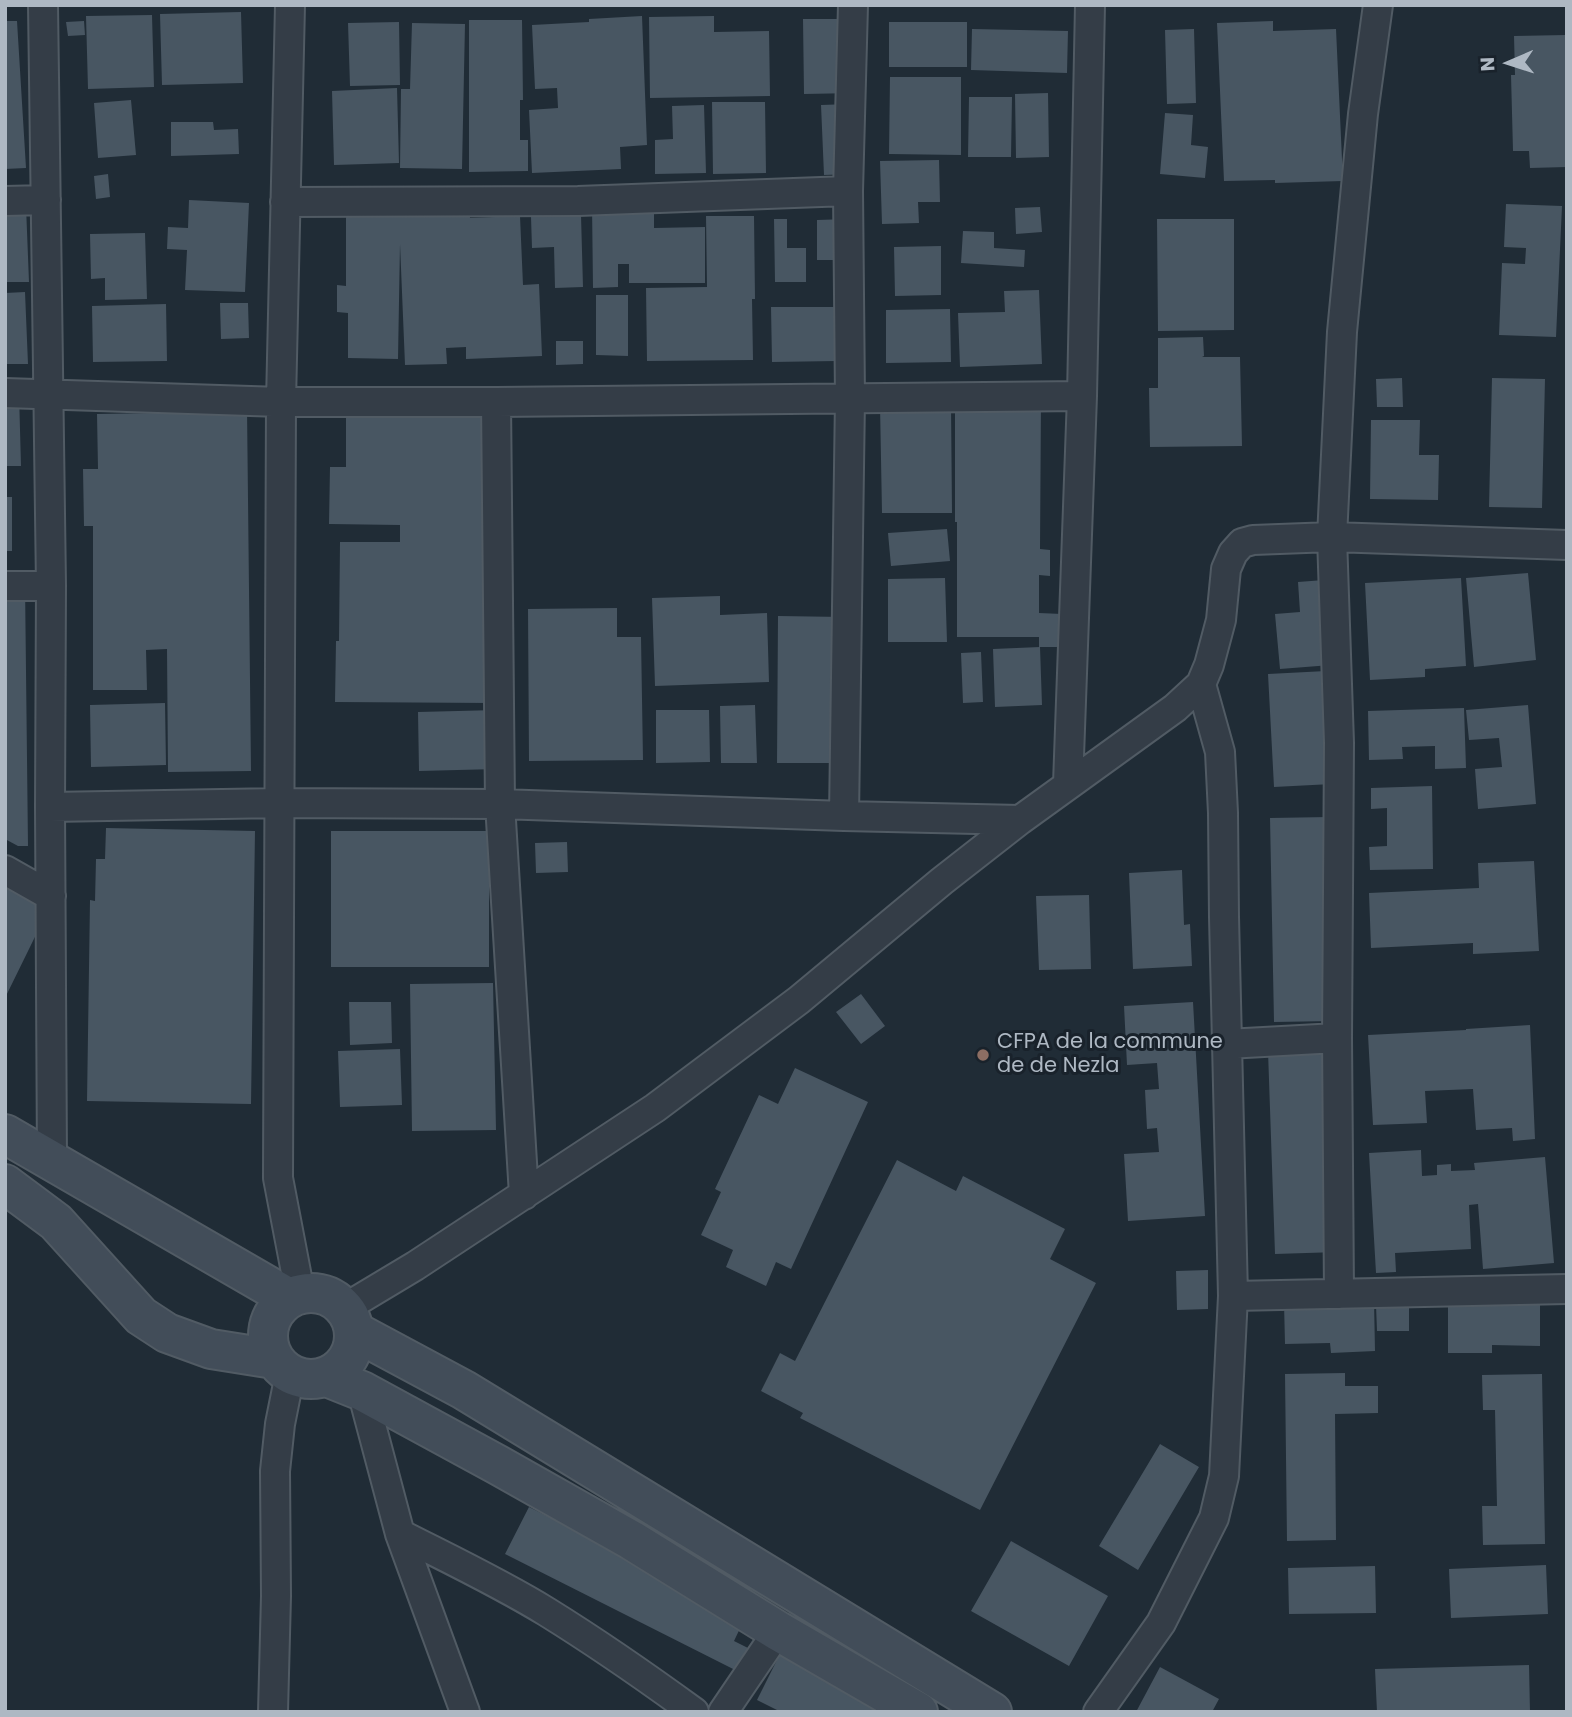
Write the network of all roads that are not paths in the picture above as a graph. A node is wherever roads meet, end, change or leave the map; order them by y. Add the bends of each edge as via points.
1 (43, 5) edge
2 (282, 5) edge
3 (290, 5) edge
4 (853, 5) edge
5 (1090, 5) edge
6 (1378, 5) edge
7 (848, 191) junction
8 (46, 200) junction
9 (5, 201) edge
10 (285, 202) junction
11 (5, 393) edge
12 (49, 394) junction
13 (1082, 396) junction
14 (850, 398) junction
15 (281, 402) junction
16 (496, 402) junction
17 (1332, 537) junction
18 (1567, 545) edge
19 (5, 586) edge
20 (51, 586) junction
21 (1201, 684) junction
22 (1068, 784) junction
23 (280, 803) junction
24 (500, 804) junction
25 (50, 807) junction
26 (844, 816) junction
27 (1020, 820) junction
28 (5, 870) edge
29 (51, 896) junction
30 (1337, 1038) junction
31 (1227, 1044) junction
32 (5, 1134) edge
33 (52, 1162) junction
34 (5, 1184) edge
35 (524, 1195) junction
36 (1567, 1289) edge
37 (1339, 1294) junction
38 (294, 1296) junction
39 (1233, 1297) junction
40 (349, 1319) junction
41 (282, 1367) junction
42 (327, 1377) junction
43 (362, 1391) junction
44 (400, 1534) junction
45 (778, 1631) junction
46 (273, 1712) edge
47 (465, 1712) edge
48 (694, 1712) edge
49 (723, 1712) edge
50 (918, 1712) edge
51 (992, 1712) edge
52 (1098, 1712) edge

1 - 8 street
2 - 3 street
3 - 10 street
4 - 7 street
5 - 13 street
6 - 17 street via 1342,332
7 - 10 street via 578,201
7 - 14 street
8 - 9 street
8 - 12 street
10 - 15 street
11 - 12 street
12 - 15 street
12 - 20 street
13 - 14 street
13 - 22 street
14 - 16 street
14 - 26 street
15 - 16 street
15 - 23 street
16 - 24 street
17 - 18 street
17 - 21 street via 1241,543 1226,569 1221,620
17 - 30 street via 1339,743
19 - 20 street
20 - 25 street
21 - 22 street via 1175,708
21 - 31 street via 1220,752
22 - 27 street
23 - 24 street
23 - 25 street
23 - 38 street via 278,1178
24 - 26 street
24 - 35 street
25 - 29 street
26 - 27 street
27 - 35 street via 788,1008 655,1108
28 - 29 street
29 - 33 street
30 - 31 street
30 - 37 street
31 - 39 street
32 - 33 street
33 - 38 street
34 - 41 street via 56,1222 141,1316 167,1333 211,1349
35 - 40 street via 415,1266
36 - 37 street
37 - 39 street
38 - 40 street via 312,1292 336,1299
38 - 41 street via 278,1307 267,1332 269,1346
39 - 52 street via 1224,1476 1214,1518 1161,1623
40 - 42 street via 352,1350 343,1366
40 - 51 street
41 - 42 street via 309,1380
41 - 46 street via 275,1471
42 - 43 street
43 - 44 street
43 - 45 street via 631,1540
44 - 47 street
44 - 48 street via 545,1611
45 - 49 street
45 - 50 street

